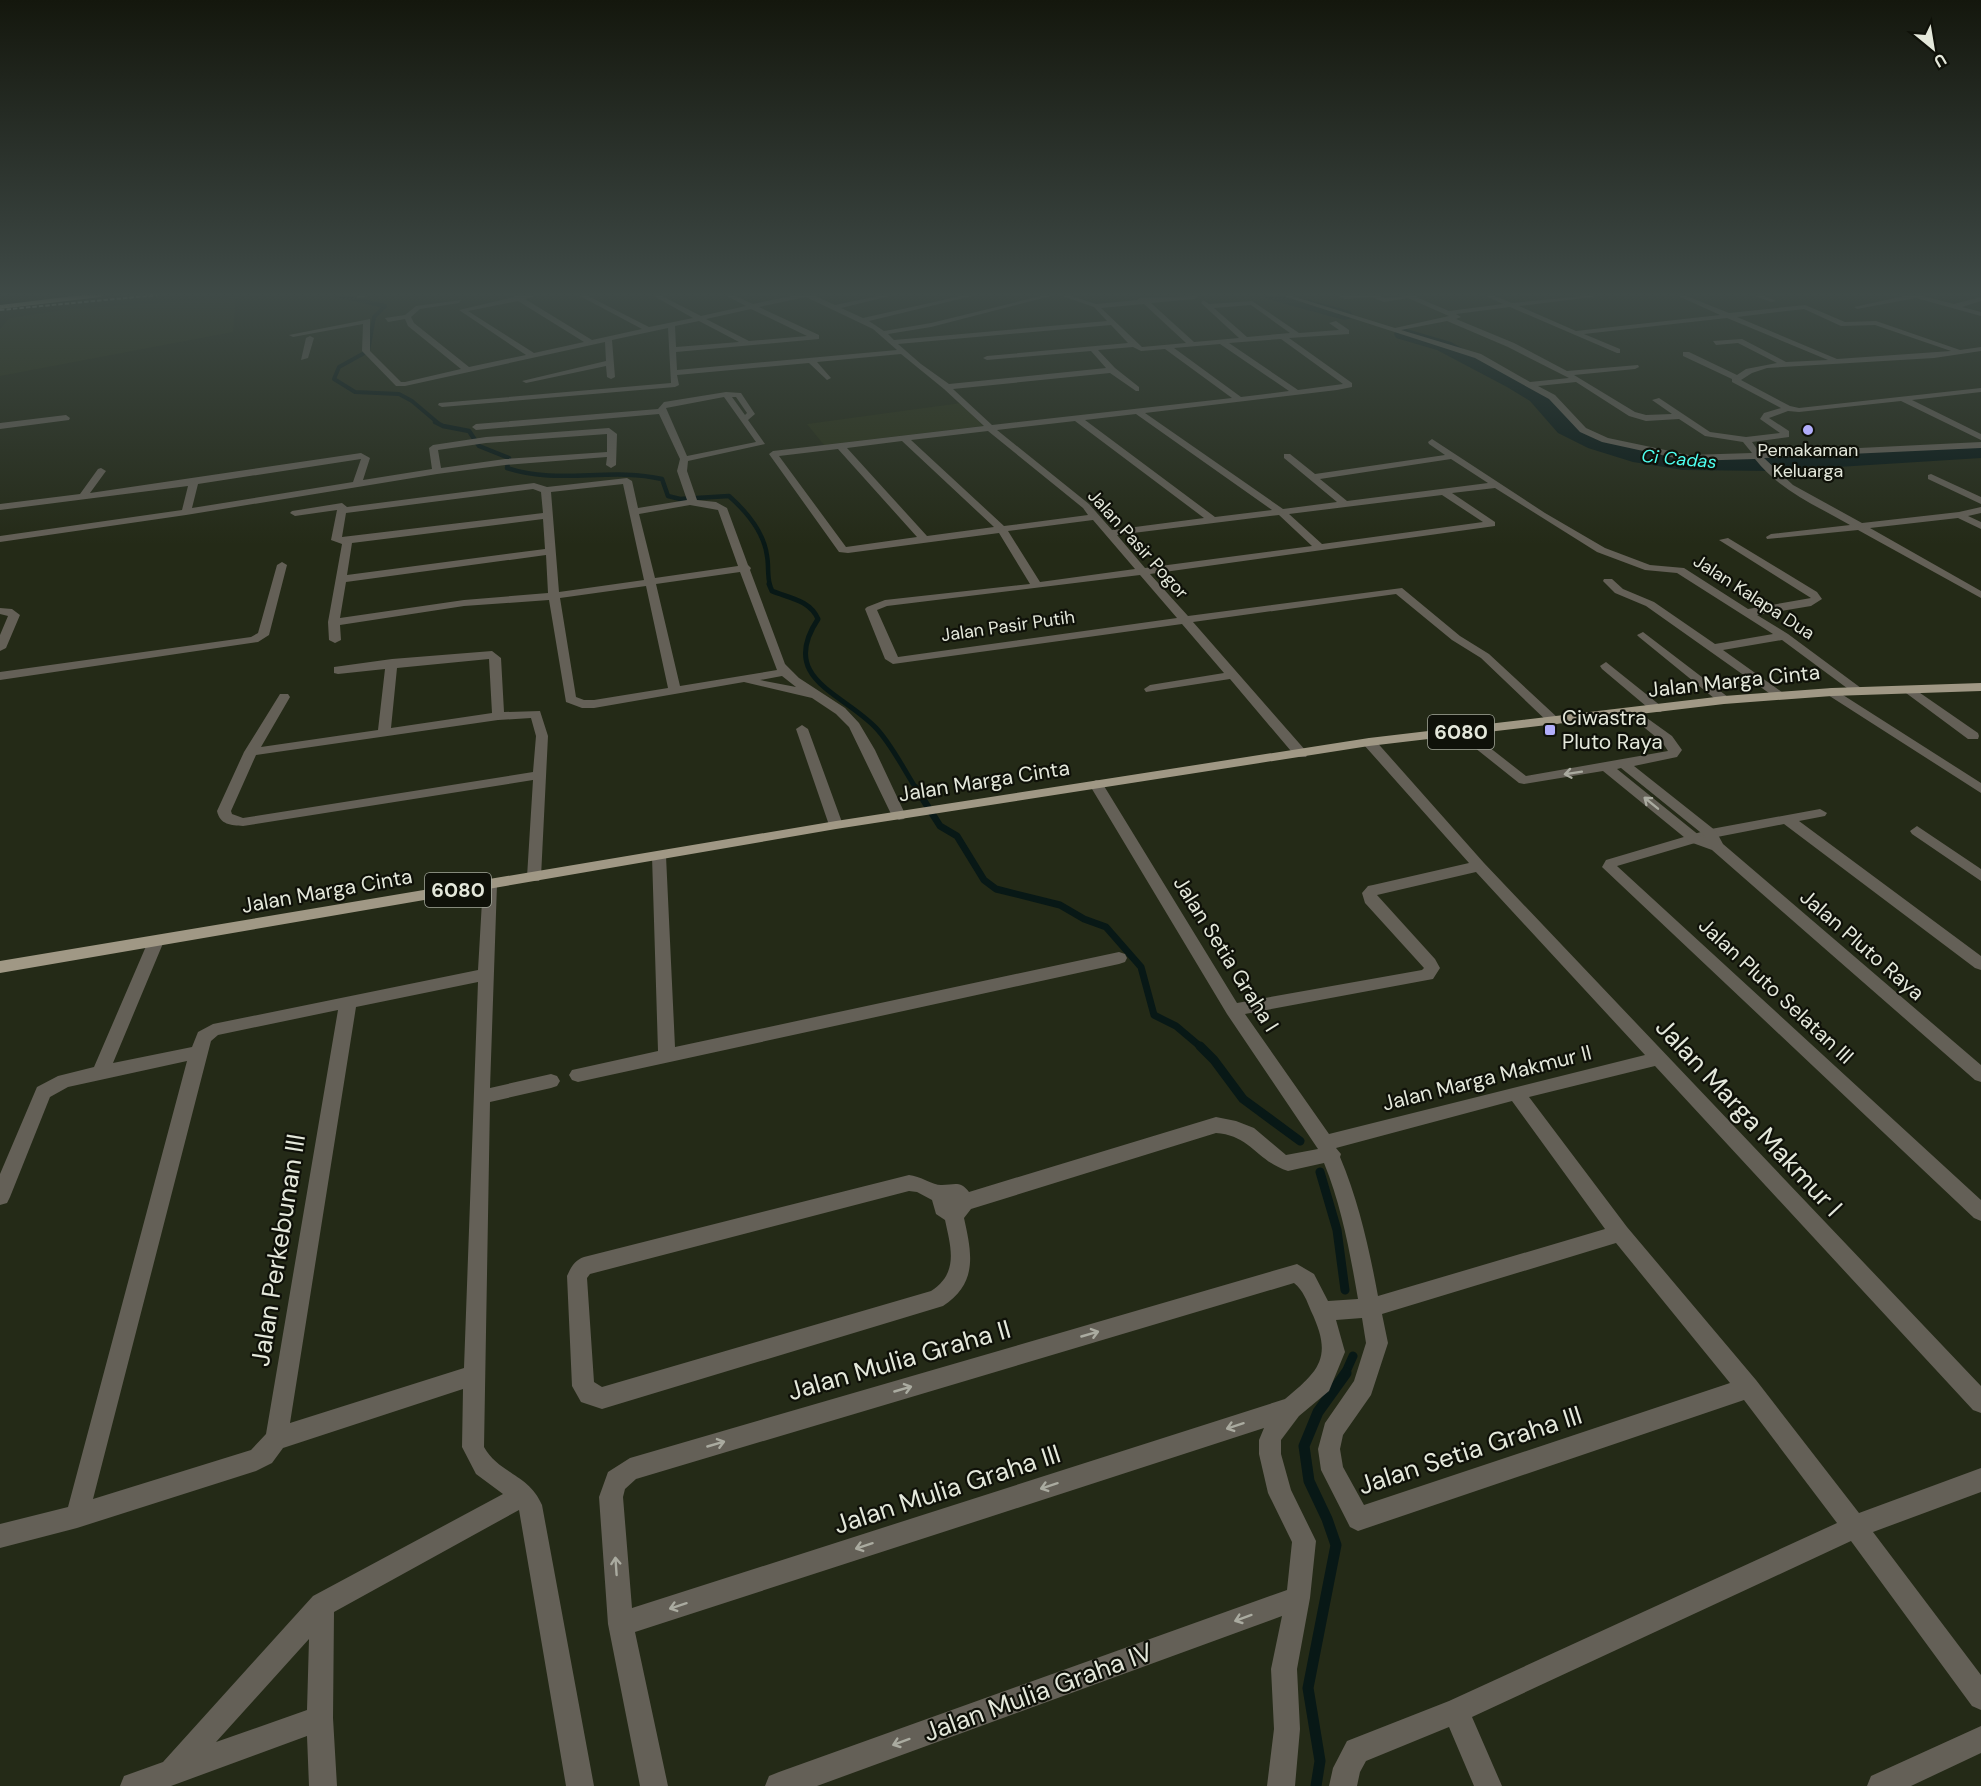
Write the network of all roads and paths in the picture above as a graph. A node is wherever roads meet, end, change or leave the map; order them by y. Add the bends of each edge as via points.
1 (396, 378) edge
2 (428, 378) edge
3 (538, 378) edge
4 (674, 378) edge
5 (936, 378) edge
6 (1026, 378) edge
7 (1123, 378) edge
8 (1210, 378) edge
9 (1274, 378) edge
10 (1342, 378) edge
11 (1520, 378) edge
12 (1737, 378) edge
13 (1576, 380) joint
14 (526, 381) dead end
15 (1530, 384) junction
16 (675, 385) junction
17 (947, 387) junction
18 (1136, 389) dead end
19 (1981, 390) edge
20 (1296, 393) junction
21 (680, 396) dead end
22 (1902, 398) junction
23 (1240, 400) junction
24 (1656, 400) dead end
25 (442, 405) dead end
26 (1788, 408) junction
27 (662, 411) junction
28 (1139, 412) junction
29 (1680, 416) junction
30 (66, 418) dead end
31 (1077, 418) junction
32 (0, 426) edge
33 (477, 427) dead end
34 (990, 428) junction
35 (1981, 437) edge
36 (904, 438) junction
37 (1746, 440) junction
38 (1432, 442) dead end
39 (840, 445) junction
40 (1981, 445) edge
41 (613, 454) junction
42 (1287, 456) dead end
43 (1453, 456) junction
44 (1759, 457) junction
45 (684, 459) junction
46 (611, 465) dead end
47 (101, 471) dead end
48 (437, 471) junction
49 (1315, 477) junction
50 (1930, 477) dead end
51 (194, 482) junction
52 (357, 485) junction
53 (1496, 485) junction
54 (546, 490) junction
55 (1444, 492) junction
56 (83, 497) junction
57 (693, 499) junction
58 (1981, 501) edge
59 (1345, 504) junction
60 (0, 507) edge
61 (342, 509) junction
62 (1981, 510) edge
63 (186, 512) junction
64 (634, 512) junction
65 (295, 513) dead end
66 (1283, 513) junction
67 (548, 515) junction
68 (1959, 515) junction
69 (1095, 516) junction
70 (1213, 520) junction
71 (1981, 526) edge
72 (1859, 527) junction
73 (1002, 529) junction
74 (1110, 533) junction
75 (1771, 537) dead end
76 (0, 539) edge
77 (924, 539) junction
78 (1724, 540) dead end
79 (347, 541) junction
80 (1320, 548) junction
81 (551, 551) junction
82 (282, 565) dead end
83 (746, 568) junction
84 (1142, 571) junction
85 (341, 579) junction
86 (648, 581) junction
87 (1608, 581) dead end
88 (1037, 586) junction
89 (1981, 594) edge
90 (554, 596) junction
91 (0, 611) edge
92 (1747, 613) junction
93 (1184, 619) junction
94 (334, 622) junction
95 (1643, 635) dead end
96 (1785, 636) junction
97 (335, 640) dead end
98 (0, 648) edge
99 (1715, 648) junction
100 (392, 663) junction
101 (1606, 666) dead end
102 (338, 670) dead end
103 (784, 672) junction
104 (1233, 675) junction
105 (0, 676) edge
106 (745, 680) junction
107 (1981, 687) edge
108 (1150, 689) dead end
109 (675, 690) junction
110 (1910, 690) junction
111 (1859, 691) junction
112 (1832, 692) junction
113 (813, 695) junction
114 (1780, 695) junction
115 (284, 698) dead end
116 (1724, 700) junction
117 (1657, 709) junction
118 (1633, 712) junction
119 (498, 716) junction
120 (1554, 721) junction
121 (802, 729) dead end
122 (384, 732) junction
123 (1461, 732) junction
124 (1973, 736) dead end
125 (1369, 742) junction
126 (251, 752) junction
127 (1301, 754) junction
128 (1624, 764) junction
129 (1606, 767) junction
130 (538, 775) junction
131 (1096, 784) junction
132 (1981, 789) edge
133 (1820, 813) dead end
134 (899, 816) junction
135 (1785, 818) junction
136 (836, 825) junction
137 (1917, 831) dead end
138 (1695, 839) junction
139 (1714, 841) junction
140 (659, 855) junction
141 (1479, 866) junction
142 (1981, 876) edge
143 (534, 877) junction
144 (490, 884) junction
145 (156, 941) junction
146 (1119, 958) dead end
147 (1981, 964) edge
148 (0, 967) edge
149 (486, 974) junction
150 (348, 1003) junction
151 (1233, 1010) junction
152 (198, 1052) junction
153 (667, 1056) junction
154 (1660, 1058) junction
155 (101, 1072) junction
156 (578, 1075) dead end
157 (1981, 1075) edge
158 (551, 1081) dead end
159 (1516, 1093) junction
160 (481, 1097) junction
161 (1328, 1149) junction
162 (0, 1197) edge
163 (953, 1204) junction
164 (1981, 1212) edge
165 (1620, 1233) junction
166 (1370, 1308) junction
167 (1322, 1311) junction
168 (475, 1375) junction
169 (1748, 1388) junction
170 (1981, 1402) edge
171 (1291, 1408) junction
172 (276, 1439) junction
173 (1981, 1480) edge
174 (524, 1495) junction
175 (76, 1516) junction
176 (1856, 1527) junction
177 (0, 1536) edge
178 (1298, 1599) junction
179 (322, 1605) junction
180 (621, 1624) junction
181 (1981, 1697) edge
182 (1456, 1711) junction
183 (320, 1718) junction
184 (1981, 1739) edge
185 (172, 1772) junction
186 (134, 1786) edge
187 (323, 1786) edge
188 (580, 1786) edge
189 (654, 1786) edge
190 (779, 1786) edge
191 (1281, 1786) edge
192 (1343, 1786) edge
193 (1488, 1786) edge
194 (1881, 1786) edge

1 - 2 street via 402,384
3 - 14 street
4 - 16 street
5 - 17 street, Jalan Pasir Pogor
6 - 17 street
7 - 18 street
8 - 23 street
9 - 20 street
10 - 20 street via 1348,383
11 - 15 street
12 - 26 street via 1736,383
13 - 15 street
13 - 29 street via 1641,417
15 - 44 street via 1561,405 1583,430 1605,440 1689,458
16 - 21 street
16 - 25 street
17 - 34 street, Jalan Pasir Pogor
19 - 22 street
20 - 23 street
22 - 26 street
22 - 35 street
23 - 28 street
24 - 29 street
26 - 37 street via 1764,419 1786,433 1785,437
27 - 33 street
27 - 45 street
27 - 45 street via 667,404 726,394 761,444
28 - 31 street
28 - 66 street
29 - 37 street via 1708,434
30 - 32 street
31 - 34 street
31 - 70 street
34 - 36 street
34 - 69 street, Jalan Pasir Pogor
36 - 39 street
36 - 73 street
37 - 44 street
38 - 43 street, Jalan Kalapa Dua
39 - 77 street
39 - 77 street via 772,456 840,549
40 - 44 street
41 - 46 street
41 - 48 street
41 - 48 street via 613,434 606,431 432,445
42 - 49 street
43 - 49 street
43 - 53 street, Jalan Kalapa Dua
44 - 72 street via 1801,494
45 - 57 street via 682,471
47 - 56 street
48 - 52 street
49 - 59 street
50 - 58 street
51 - 52 street via 361,456 366,458
51 - 56 street
51 - 63 street
52 - 63 street
53 - 55 street
53 - 92 street, Jalan Kalapa Dua via 1602,550 1649,568 1678,569
54 - 61 street via 534,486 406,502 392,498
54 - 64 street via 625,480
54 - 67 street
55 - 59 street
55 - 80 street via 1492,524
56 - 60 street
57 - 64 street
57 - 83 street via 722,508
59 - 66 street
61 - 65 street
61 - 79 street via 336,540
62 - 68 street
63 - 76 street
64 - 86 street
66 - 70 street
66 - 80 street
67 - 79 street
67 - 81 street
68 - 71 street
68 - 72 street
69 - 73 street
69 - 74 street, Jalan Pasir Pogor
70 - 74 street
72 - 75 street
72 - 89 street
73 - 77 street
73 - 88 street
74 - 84 street, Jalan Pasir Pogor
78 - 92 street via 1816,599
79 - 85 street
80 - 84 street
81 - 85 street
81 - 90 street
82 - 105 street via 263,635 254,640
83 - 86 street
83 - 103 street
84 - 88 street
84 - 93 street, Jalan Pasir Pogor
85 - 94 street
86 - 90 street
86 - 109 street
87 - 99 street
88 - 93 street, Jalan Pasir Putih via 885,603 871,609 891,659 897,661
90 - 94 street via 464,603
90 - 109 street via 570,699 582,705 594,704
91 - 98 street via 14,615
92 - 96 street, Jalan Kalapa Dua
93 - 104 street, Jalan Pasir Pogor
93 - 120 street via 1398,590 1456,638 1485,656
94 - 97 street
95 - 116 street
96 - 99 street
96 - 111 street, Jalan Kalapa Dua
99 - 114 street
100 - 102 street
100 - 119 street via 492,655
100 - 122 street
101 - 117 street
103 - 106 street
103 - 113 street
104 - 108 street
104 - 127 street, Jalan Pasir Pogor
106 - 109 street
106 - 113 street
107 - 110 main road, Jalan Marga Cinta / 6080
110 - 111 main road, Jalan Marga Cinta / 6080
110 - 124 street
111 - 112 main road, Jalan Marga Cinta / 6080
112 - 114 main road, Jalan Marga Cinta / 6080
112 - 132 street
113 - 134 street via 855,724
114 - 116 main road, Jalan Marga Cinta / 6080
115 - 126 street
116 - 117 main road, Jalan Marga Cinta / 6080
117 - 118 main road, Jalan Marga Cinta / 6080
118 - 120 main road, Jalan Marga Cinta / 6080
118 - 128 street via 1676,750
119 - 122 street
119 - 130 street via 536,714 542,736
120 - 123 main road, Jalan Marga Cinta / 6080
121 - 136 street
122 - 126 street
123 - 125 main road, Jalan Marga Cinta / 6080
129 -> 123 street via 1524,780
125 - 127 main road, Jalan Marga Cinta / 6080
125 - 141 street, Jalan Marga Makmur I
126 - 130 street via 224,811 230,820 243,822
127 - 131 main road, Jalan Marga Cinta / 6080
128 - 129 street
128 - 139 street, Jalan Pluto Raya
138 -> 129 street, Jalan Pluto Raya
130 - 143 street
131 - 134 main road, Jalan Marga Cinta / 6080
131 - 151 street, Jalan Setia Graha I
133 - 135 street
134 - 136 main road, Jalan Marga Cinta / 6080
135 - 139 street
135 - 147 street
136 - 140 main road, Jalan Marga Cinta / 6080
137 - 142 street
138 - 139 street, Jalan Pluto Raya
138 - 164 street, Jalan Pluto Selatan III via 1611,863 1609,867
139 - 157 street, Jalan Pluto Raya
140 - 143 main road, Jalan Marga Cinta / 6080
140 - 153 street
141 - 151 street via 1369,893 1370,899 1429,963 1432,968 1427,975
141 - 154 street, Jalan Marga Makmur I
143 - 144 main road, Jalan Marga Cinta / 6080
144 - 145 main road, Jalan Marga Cinta / 6080
144 - 149 street
145 - 148 main road, Jalan Marga Cinta / 6080
145 - 155 street
146 - 153 street
149 - 150 street
149 - 160 street
150 - 152 street via 213,1030 204,1037
150 - 172 street, Jalan Perkebunan III
151 - 161 street, Jalan Setia Graha I
152 - 155 street
152 - 175 street
153 - 156 street
154 - 159 street, Jalan Marga Makmur II
154 - 170 street, Jalan Marga Makmur I
155 - 162 street via 64,1081 43,1092
158 - 160 street
159 - 161 street, Jalan Marga Makmur II
159 - 165 street
160 - 168 street
161 - 163 street, Jalan Marga Makmur II via 1281,1162 1235,1126 1216,1125
161 - 166 street, Jalan Setia Graha I via 1356,1233
163 - 163 street via 963,1265 953,1288 936,1299 602,1398 588,1394 583,1386 577,1276 584,1266 909,1183
165 - 166 street
165 - 169 street
166 - 167 street
166 - 169 street, Jalan Setia Graha III via 1377,1343 1372,1362 1363,1387 1333,1431 1329,1449 1332,1470 1358,1519
167 - 171 street via 1334,1352 1321,1383
180 -> 167 street, Jalan Mulia Graha II via 611,1497 612,1486 630,1469 1297,1273 1307,1281
168 - 172 street
168 - 174 street via 473,1447 477,1458 483,1468
169 - 176 street
171 - 178 street via 1275,1428 1270,1454 1280,1493 1304,1541
171 -> 180 street, Jalan Mulia Graha III
172 - 175 street via 256,1460
173 - 176 street
174 - 179 street
174 - 188 street via 530,1505
175 - 177 street
176 - 181 street
176 - 182 street
178 -> 190 street, Jalan Mulia Graha IV
178 - 191 street via 1284,1669 1287,1730
179 - 183 street
179 - 185 street
180 - 189 street
182 - 192 street via 1357,1751
182 - 193 street
183 - 185 street
183 - 187 street
184 - 194 street
185 - 186 street

